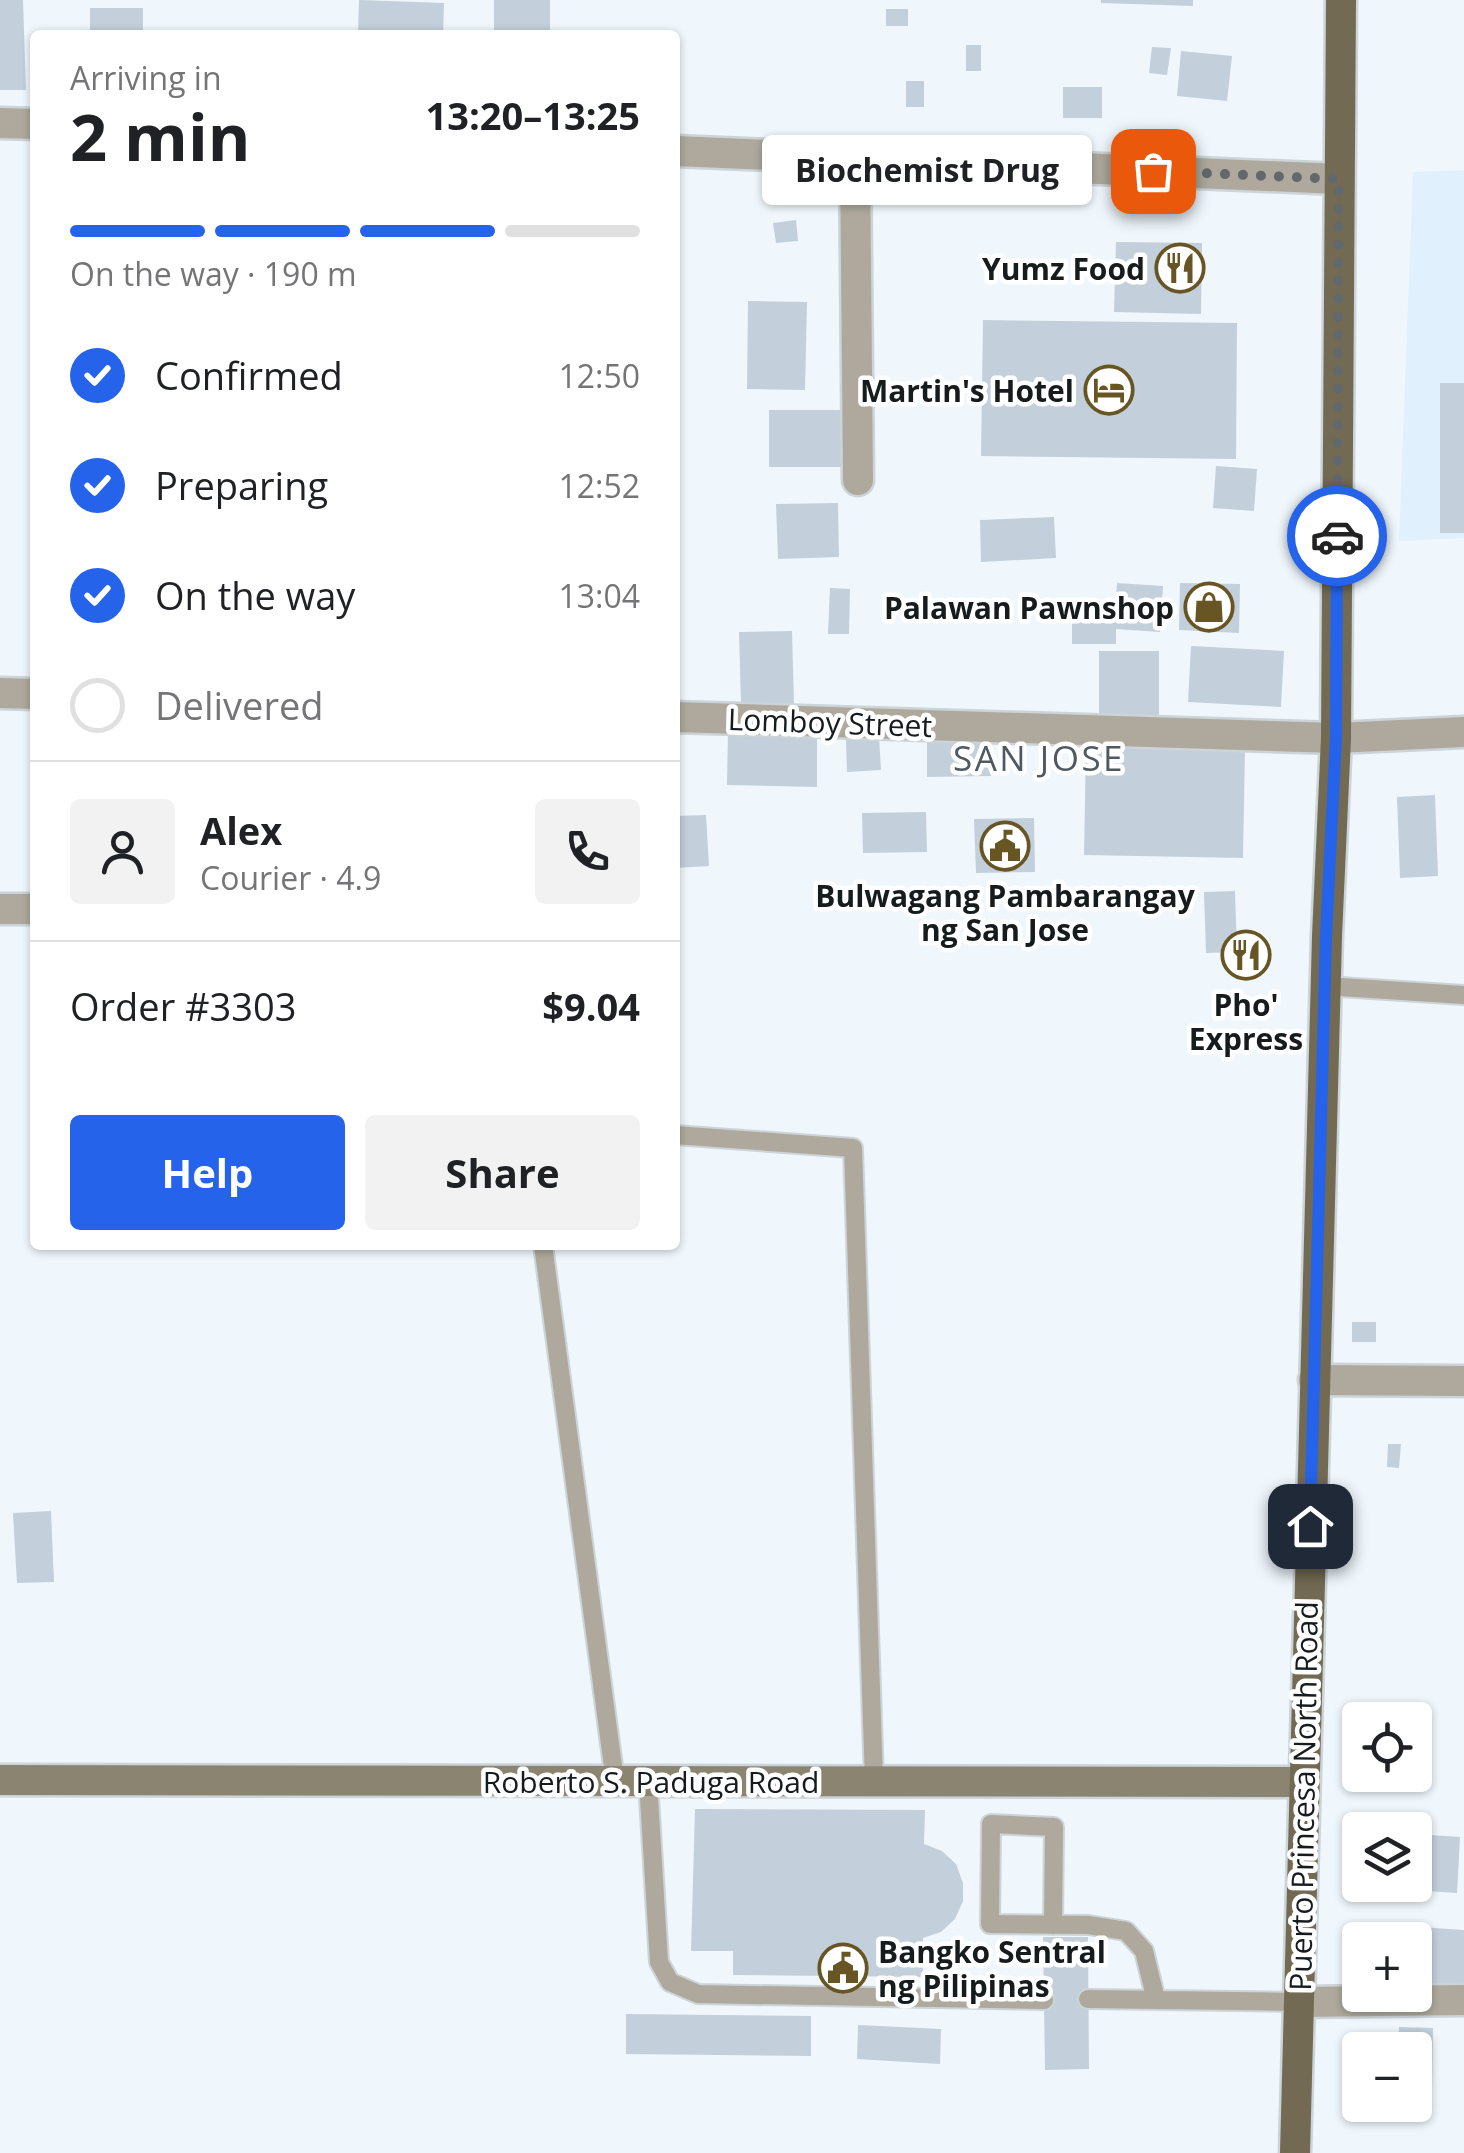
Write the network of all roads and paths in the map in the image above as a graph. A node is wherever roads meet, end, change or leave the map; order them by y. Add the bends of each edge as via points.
1 (1341, 0) edge
2 (0, 123) edge
3 (30, 124) edge
4 (680, 151) edge
5 (855, 159) junction
6 (1339, 179) junction
7 (858, 480) dead end
8 (0, 693) edge
9 (30, 694) edge
10 (680, 716) edge
11 (1464, 732) edge
12 (1336, 738) junction
13 (0, 909) edge
14 (30, 909) edge
15 (1326, 986) junction
16 (1464, 995) edge
17 (680, 1135) edge
18 (544, 1250) edge
19 (1314, 1380) junction
20 (1464, 1381) edge
21 (0, 1780) edge
22 (616, 1781) junction
23 (648, 1781) junction
24 (874, 1782) junction
25 (1302, 1782) junction
26 (1052, 1925) junction
27 (1088, 1999) dead end
28 (1044, 2000) dead end
29 (1156, 2000) junction
30 (1464, 2000) edge
31 (1299, 2002) junction
32 (1296, 2153) edge

1 - 6 main road, Puerto Princesa North Road
2 - 3 street
4 - 5 street
5 - 6 street
5 - 7 street
6 - 12 main road, Puerto Princesa North Road
8 - 9 street
10 - 12 street, Lomboy Street
11 - 12 street, Lomboy Street
12 - 15 main road, Puerto Princesa North Road
13 - 14 street
15 - 16 lane
15 - 19 main road, Puerto Princesa North Road
17 - 24 lane via 853,1148
18 - 22 lane
19 - 20 street
19 - 25 main road, Puerto Princesa North Road
21 - 22 street, Roberto S. Paduga Road
22 - 23 street, Roberto S. Paduga Road
23 - 24 street, Roberto S. Paduga Road
23 - 28 lane via 659,1962 670,1982 698,1994
24 - 25 street, Roberto S. Paduga Road
25 - 31 main road, Puerto Princesa North Road
26 - 26 lane via 1054,1827 992,1824 990,1924
26 - 29 lane via 1126,1931 1144,1951
27 - 29 lane
29 - 31 lane
30 - 31 street
31 - 32 main road, Puerto Princesa North Road

